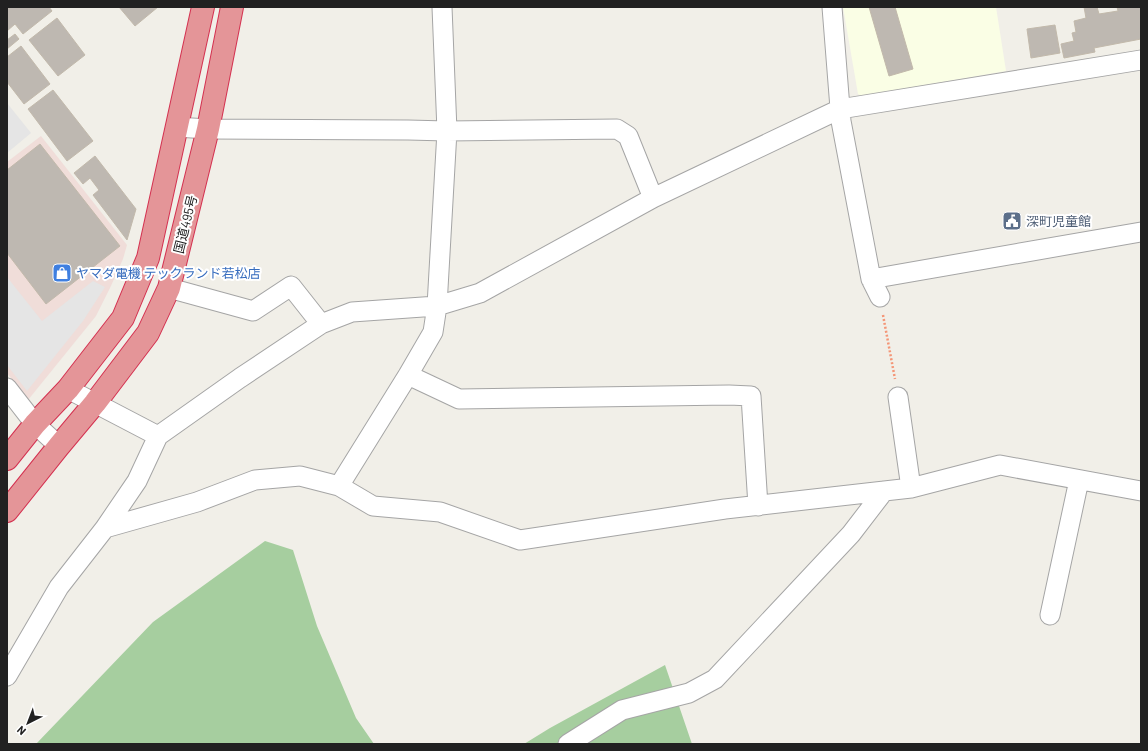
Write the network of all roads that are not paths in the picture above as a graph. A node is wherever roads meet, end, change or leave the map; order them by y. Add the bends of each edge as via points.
1 (203, 7) edge
2 (232, 7) edge
3 (442, 7) edge
4 (832, 7) edge
5 (1141, 60) edge
6 (840, 109) junction
7 (176, 127) junction
8 (208, 130) junction
9 (448, 131) junction
10 (654, 198) junction
11 (1141, 232) edge
12 (870, 279) junction
13 (169, 288) junction
14 (880, 297) road end
15 (437, 306) junction
16 (322, 324) junction
17 (408, 375) junction
18 (7, 388) edge
19 (68, 389) junction
20 (898, 397) road end
21 (95, 403) junction
22 (35, 424) junction
23 (158, 436) junction
24 (59, 446) junction
25 (7, 459) edge
26 (1079, 480) junction
27 (339, 486) junction
28 (911, 488) junction
29 (884, 491) junction
30 (1141, 491) edge
31 (758, 506) junction
32 (7, 511) edge
33 (104, 528) junction
34 (1050, 615) dead end
35 (7, 676) edge
36 (568, 744) edge

1 - 7 highway
2 - 8 highway, 国道495号
3 - 9 street
4 - 6 street
5 - 6 street
6 - 10 street
6 - 12 street
7 - 8 street
7 - 19 highway via 148,258 123,318
8 - 9 street
8 - 13 highway, 国道495号
9 - 10 street via 617,129 628,136
9 - 15 street
10 - 15 street via 480,293
11 - 12 street
12 - 14 street
13 - 16 street via 253,311 291,286
13 - 21 highway, 国道495号 via 148,333
15 - 16 street via 352,312
15 - 17 street via 433,332
16 - 23 street
17 - 27 street
17 - 31 street via 459,399 751,396
18 - 22 street
19 - 21 street
19 - 22 highway
20 - 28 street
21 - 23 street
21 - 24 highway, 国道495号
22 - 24 street
22 - 25 highway
23 - 33 street via 137,481
24 - 32 highway, 国道495号
26 - 28 street via 1000,465
26 - 30 street
26 - 34 street
27 - 31 street via 373,506 440,512 520,540
27 - 33 street via 300,476 255,480 197,502
28 - 29 street
29 - 31 street
29 - 36 street via 851,534 715,679 689,693 622,710
33 - 35 street via 59,587

